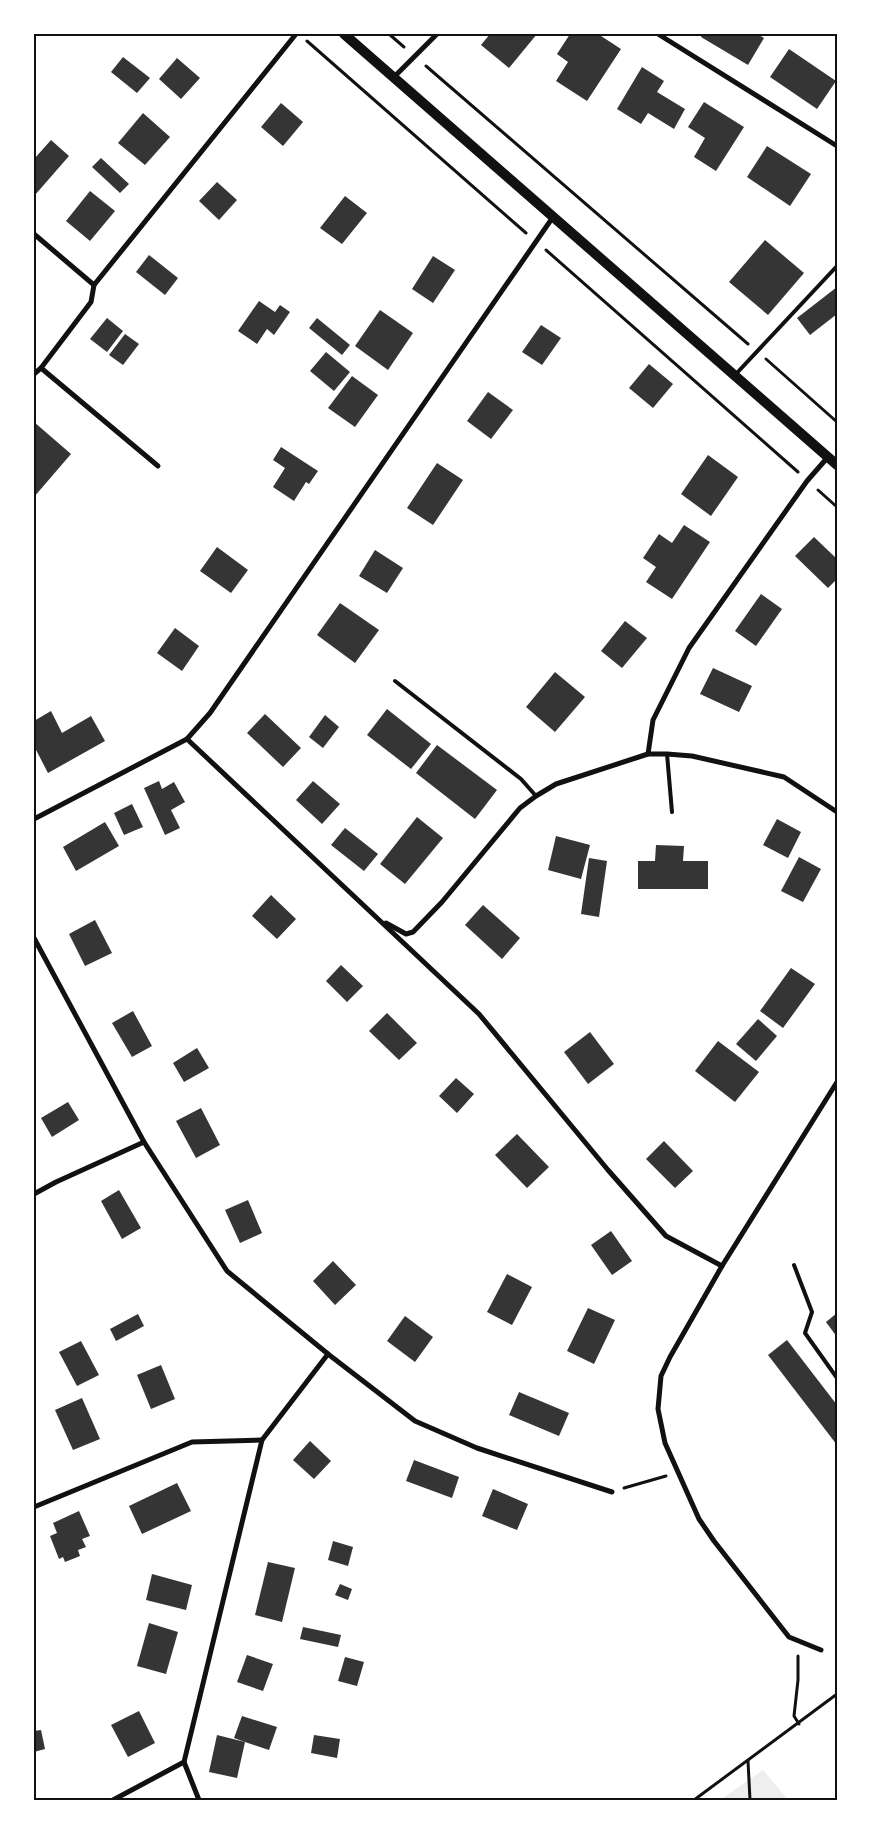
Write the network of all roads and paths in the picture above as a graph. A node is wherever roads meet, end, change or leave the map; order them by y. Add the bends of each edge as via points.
1 (296, 34) edge
2 (344, 34) edge
3 (389, 34) edge
4 (437, 34) edge
5 (658, 34) edge
6 (306, 40) dead end
7 (415, 56) junction
8 (394, 77) junction
9 (837, 146) edge
10 (553, 216) junction
11 (34, 234) edge
12 (536, 241) junction
13 (837, 266) edge
14 (94, 285) junction
15 (757, 351) junction
16 (41, 368) junction
17 (34, 374) edge
18 (735, 375) junction
19 (837, 422) edge
20 (828, 457) junction
21 (837, 465) edge
22 (158, 466) dead end
23 (808, 480) junction
24 (837, 507) edge
25 (395, 681) dead end
26 (187, 738) junction
27 (648, 754) junction
28 (667, 754) junction
29 (536, 796) junction
30 (672, 812) dead end
31 (837, 812) edge
32 (34, 819) edge
33 (377, 918) junction
34 (34, 938) edge
35 (837, 1082) edge
36 (144, 1142) junction
37 (34, 1194) edge
38 (794, 1265) dead end
39 (722, 1266) junction
40 (328, 1354) junction
41 (837, 1378) edge
42 (262, 1440) junction
43 (676, 1472) junction
44 (612, 1492) joint
45 (34, 1506) edge
46 (798, 1641) junction
47 (821, 1650) dead end
48 (837, 1694) edge
49 (799, 1724) junction
50 (748, 1761) junction
51 (184, 1762) junction
52 (113, 1800) edge
53 (199, 1800) edge
54 (694, 1800) edge
55 (750, 1800) edge

1 - 14 street
2 - 8 main road
3 - 7 path
4 - 7 street
5 - 9 street
6 - 12 path
7 - 8 street
7 - 15 path
8 - 10 main road
10 - 12 street
10 - 18 main road
11 - 14 street
12 - 23 path
12 - 26 street via 210,713
13 - 15 lane
14 - 16 street via 91,302
15 - 18 lane
15 - 19 path
16 - 17 street
16 - 22 street
18 - 20 main road
20 - 21 main road
20 - 23 street
23 - 24 path
23 - 27 street via 689,648 653,720
25 - 29 lane via 521,779
26 - 32 street
26 - 33 street
27 - 28 street
27 - 29 street via 556,784
28 - 30 lane
28 - 31 street via 692,756 784,777
29 - 33 street via 520,808 413,932 406,934
33 - 39 street via 479,1014 666,1236
34 - 36 street
35 - 39 street
36 - 37 street
36 - 40 street via 227,1271
38 - 41 lane via 812,1312 804,1332
39 - 43 street via 661,1376 658,1409 665,1443
40 - 42 street
40 - 44 street via 415,1421 478,1448
42 - 45 street via 192,1442
42 - 51 street
43 - 44 path
43 - 46 street via 699,1519 714,1541 789,1637
46 - 47 street
46 - 49 path via 794,1716
48 - 49 path
49 - 50 path
50 - 54 path
50 - 55 path
51 - 52 street
51 - 53 street

